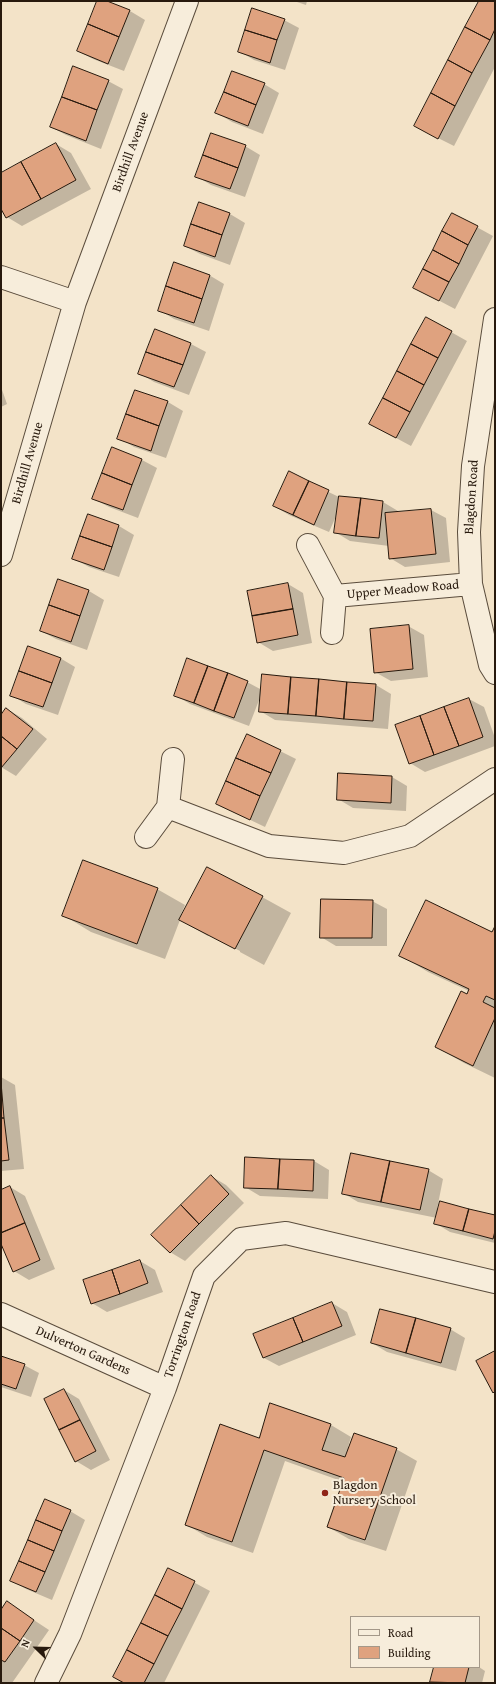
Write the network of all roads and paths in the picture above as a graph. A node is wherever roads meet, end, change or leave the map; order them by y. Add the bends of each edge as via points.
1 (186, 1) edge
2 (1, 277) edge
3 (75, 302) junction
4 (495, 318) edge
5 (308, 545) dead end
6 (1, 555) edge
7 (471, 584) junction
8 (335, 596) junction
9 (332, 633) dead end
10 (495, 673) edge
11 (173, 759) dead end
12 (495, 779) edge
13 (168, 807) junction
14 (146, 837) dead end
15 (495, 1282) edge
16 (1, 1314) edge
17 (165, 1388) junction
18 (46, 1683) edge

1 - 3 street, Birdhill Avenue
2 - 3 street
3 - 6 street, Birdhill Avenue
4 - 7 street, Blagdon Road via 473,466 469,532
5 - 8 street, Upper Meadow Road
7 - 8 street, Upper Meadow Road
7 - 10 street, Blagdon Road via 490,665
8 - 9 street, Upper Meadow Road
11 - 13 street
12 - 13 street via 410,836 344,853 268,846
13 - 14 street
15 - 17 street, Torrington Road via 286,1233 241,1239 204,1276
16 - 17 street, Dulverton Gardens
17 - 18 street, Torrington Road via 70,1634

